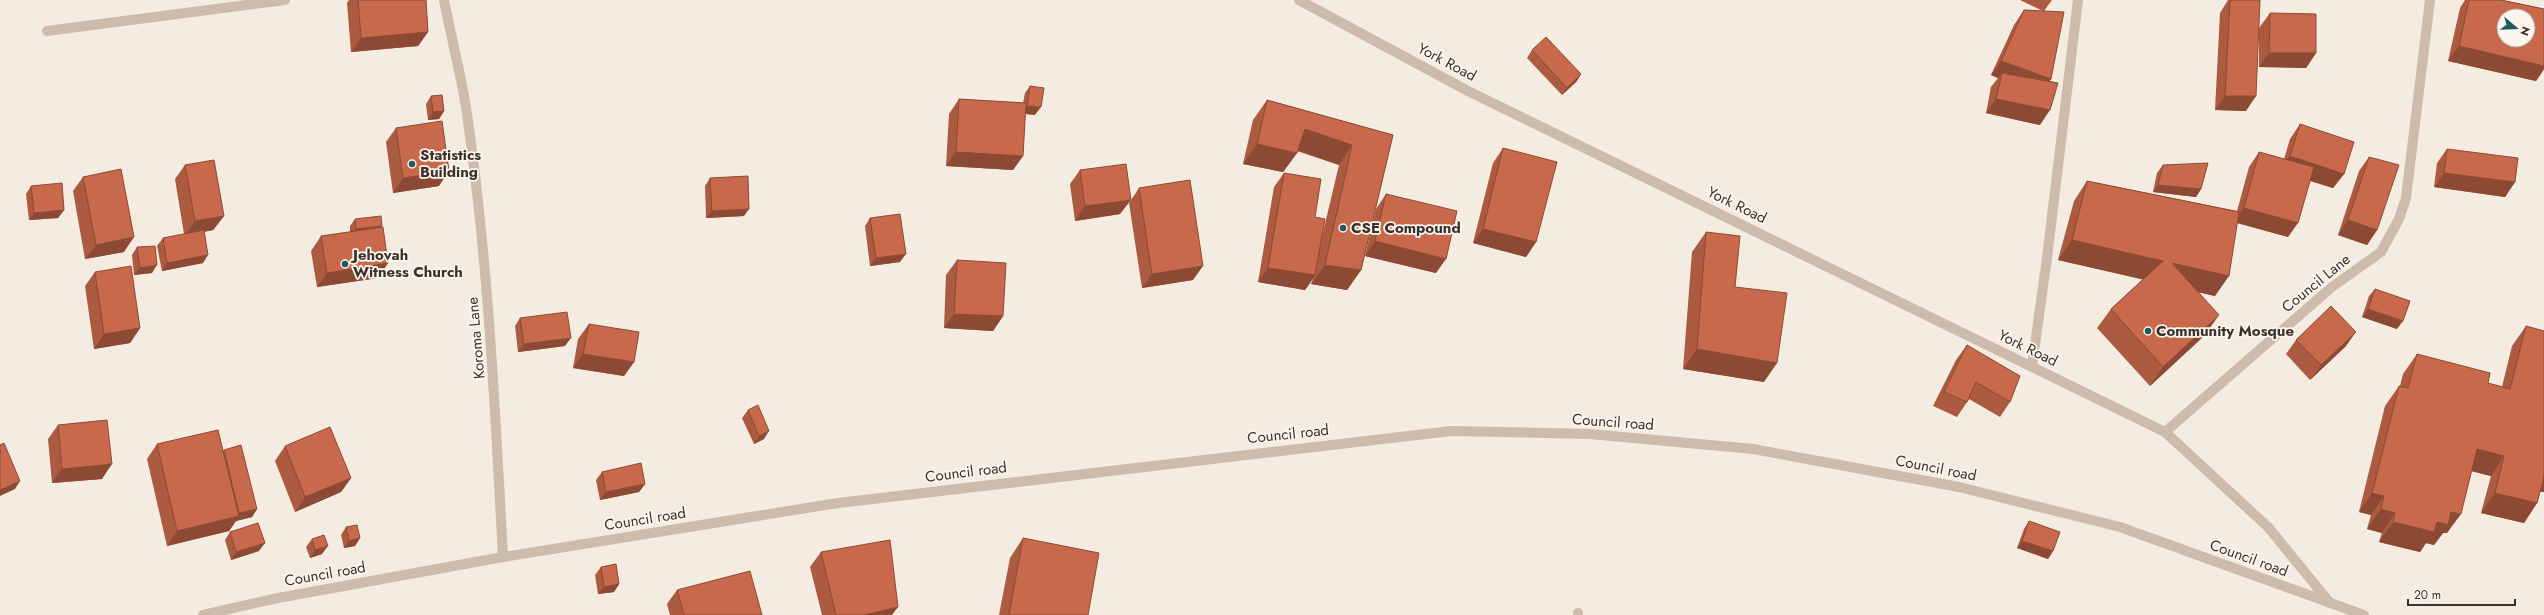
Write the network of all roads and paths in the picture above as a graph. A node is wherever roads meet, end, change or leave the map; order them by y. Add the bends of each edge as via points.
1 (285, 0) edge
2 (444, 0) edge
3 (1299, 0) edge
4 (2078, 0) edge
5 (2430, 0) edge
6 (47, 31) dead end
7 (2032, 366) junction
8 (2164, 432) junction
9 (503, 557) junction
10 (2330, 603) junction
11 (203, 615) edge
12 (2364, 615) edge

1 - 6 street
2 - 9 street, Koroma Lane via 465,106 484,251
3 - 7 street, York Road via 1468,91
4 - 7 street via 2048,258
5 - 8 street, Council Lane via 2406,198 2399,219 2381,252 2332,287
7 - 8 street, York Road
8 - 10 street via 2268,527
9 - 10 street, Council road via 838,503 1219,457 1451,431 1590,434 1753,449 1959,487 2120,527
9 - 11 street, Council road via 278,598
10 - 12 street, Council road

